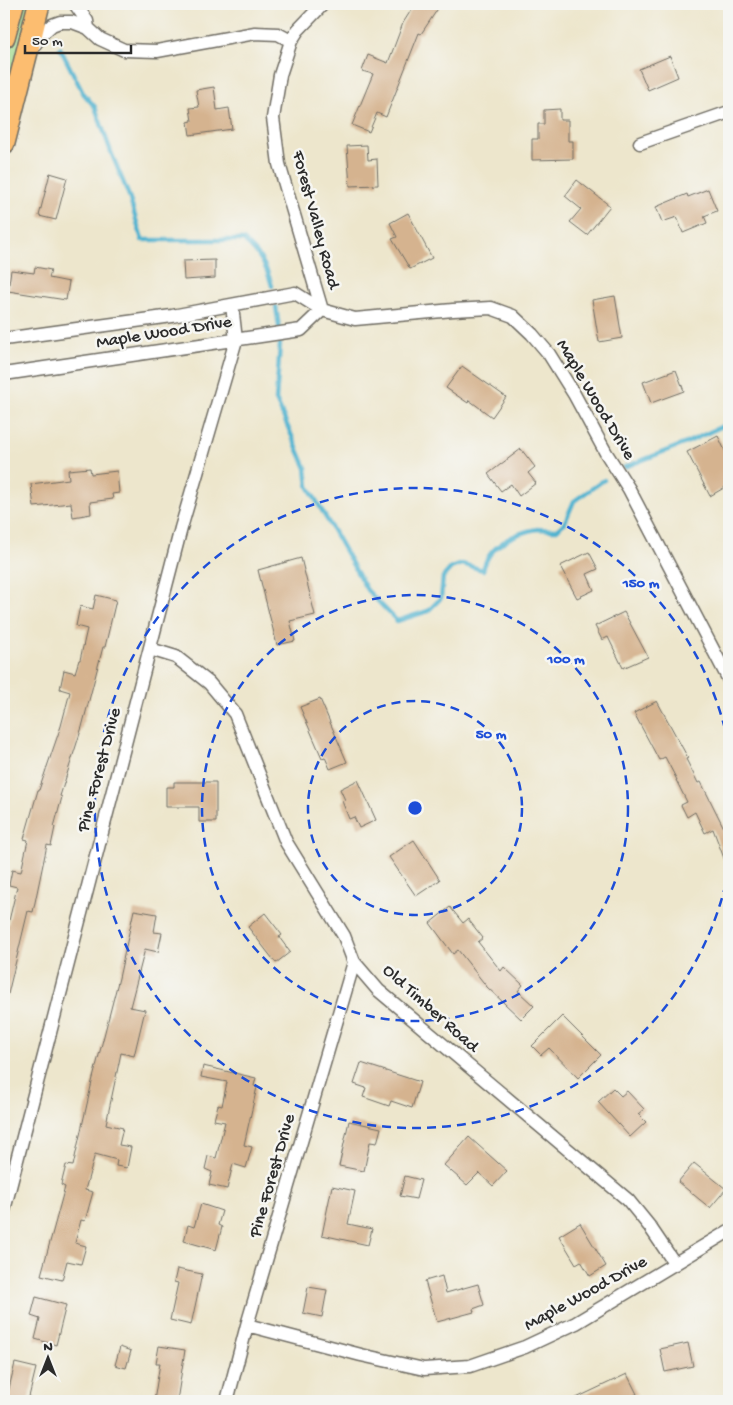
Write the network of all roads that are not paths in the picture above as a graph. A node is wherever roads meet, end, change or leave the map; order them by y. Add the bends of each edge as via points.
1 (13, 4) edge
2 (39, 4) edge
3 (75, 4) edge
4 (323, 4) edge
5 (88, 28) junction
6 (4, 38) edge
7 (291, 41) junction
8 (26, 57) junction
9 (729, 112) edge
10 (4, 143) edge
11 (640, 143) dead end
12 (232, 305) junction
13 (322, 310) junction
14 (4, 339) edge
15 (236, 340) junction
16 (4, 374) edge
17 (150, 649) junction
18 (729, 680) edge
19 (354, 962) junction
20 (4, 1210) edge
21 (729, 1231) edge
22 (675, 1264) junction
23 (247, 1325) junction
24 (227, 1401) edge

1 - 6 highway
2 - 8 highway
3 - 5 street
4 - 7 street, Forest Valley Road
5 - 7 street via 100,39 124,50 156,51 255,33 278,34
5 - 8 street via 72,22 60,22 43,33
7 - 13 street, Forest Valley Road via 280,75 273,118 279,164
8 - 10 highway
9 - 11 street
12 - 13 street, Maple Wood Drive via 295,293
12 - 14 street, Maple Wood Drive
12 - 15 street
13 - 15 street, Maple Wood Drive via 301,330
13 - 18 street, Maple Wood Drive via 355,319 491,308 513,316 549,354 574,394 629,489
15 - 16 street, Maple Wood Drive
15 - 17 street, Pine Forest Drive via 181,528
17 - 19 street, Old Timber Road via 176,657 209,683 235,714 286,842 344,936
17 - 20 street, Pine Forest Drive
19 - 22 street, Old Timber Road via 378,990 628,1200
19 - 23 street, Pine Forest Drive
21 - 22 street, Maple Wood Drive
22 - 23 street, Maple Wood Drive via 576,1323 525,1347 470,1366 424,1369
23 - 24 street, Pine Forest Drive

